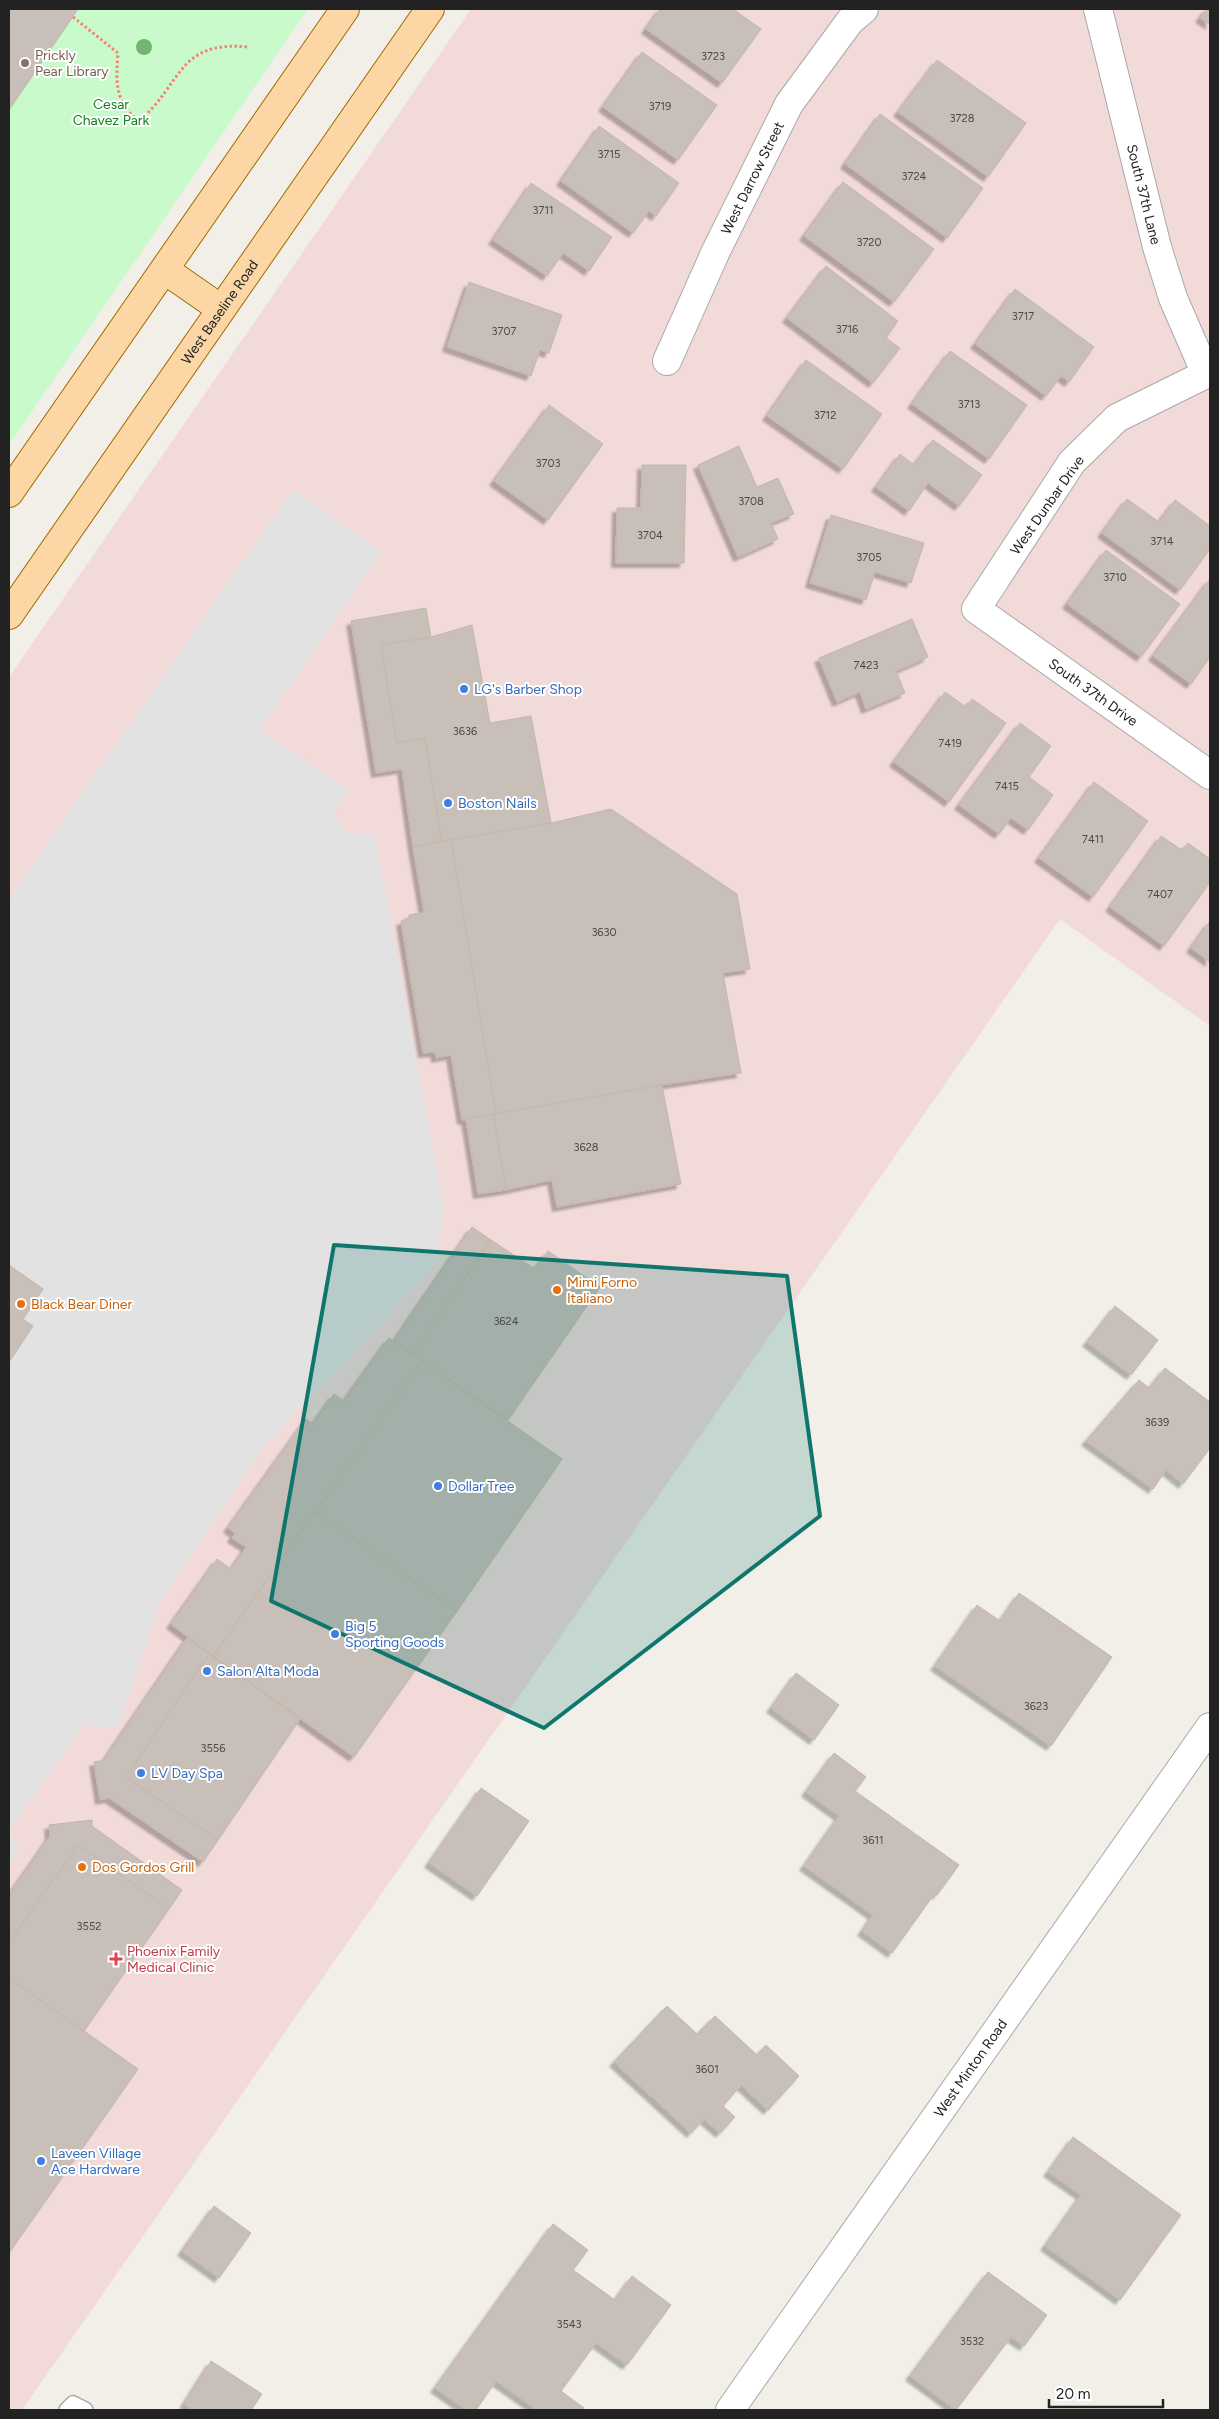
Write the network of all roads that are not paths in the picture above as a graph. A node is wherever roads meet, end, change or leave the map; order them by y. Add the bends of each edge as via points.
1 (345, 9) edge
2 (430, 9) edge
3 (864, 9) edge
4 (1098, 9) edge
5 (165, 270) junction
6 (221, 309) junction
7 (667, 361) dead end
8 (1208, 373) edge
9 (9, 493) edge
10 (976, 609) joint
11 (9, 615) edge
12 (1210, 775) edge
13 (1210, 1727) edge
14 (67, 2410) edge
15 (85, 2410) edge
16 (730, 2410) edge

1 - 5 main road
2 - 6 main road, West Baseline Road
3 - 7 street, West Darrow Street via 850,21 789,104 716,251
4 - 8 street, South 37th Lane via 1157,247 1174,298
5 - 6 main road
5 - 9 main road
6 - 11 main road, West Baseline Road
8 - 10 street, West Dunbar Drive via 1117,418 1072,462
10 - 12 street, South 37th Drive
13 - 16 street, West Minton Road
14 - 15 lane via 73,2404

